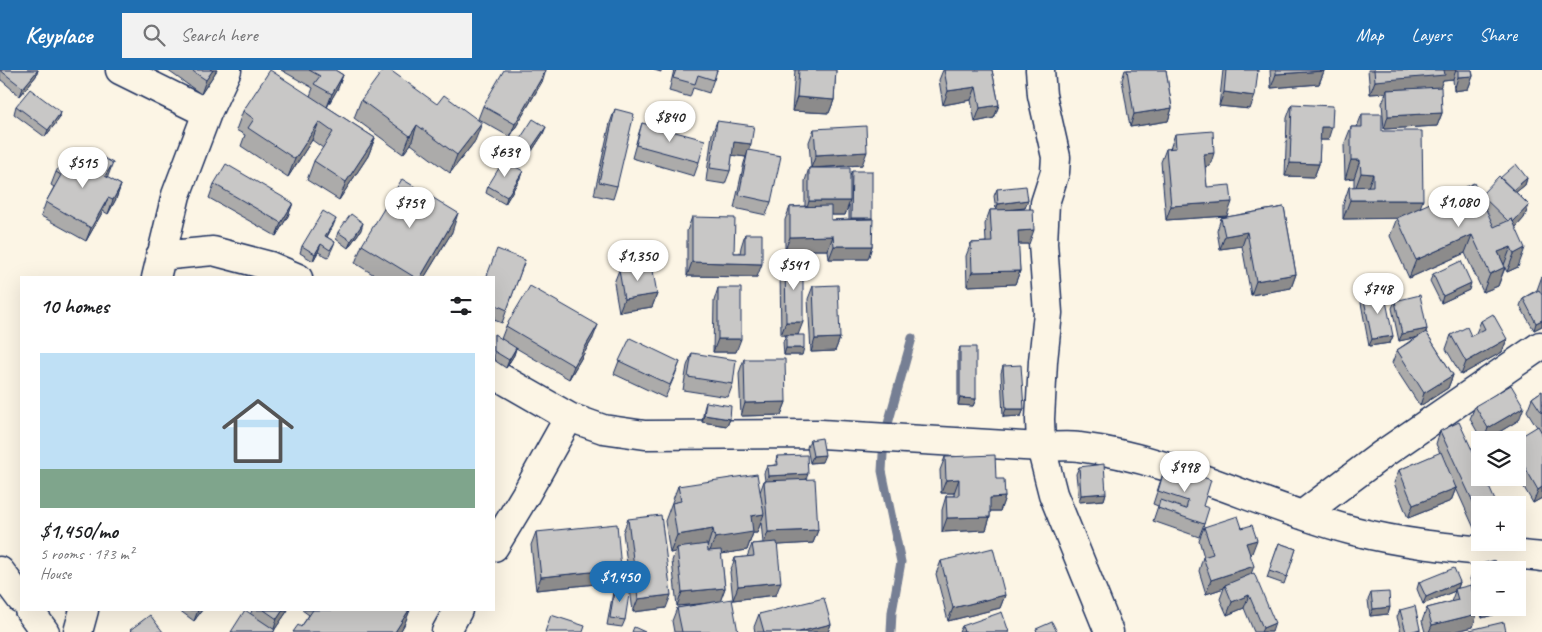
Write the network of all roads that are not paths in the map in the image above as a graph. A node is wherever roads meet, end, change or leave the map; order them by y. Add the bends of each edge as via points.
1 (120, 70) edge
2 (227, 70) edge
3 (1040, 70) edge
4 (207, 113) junction
5 (158, 267) edge
6 (293, 276) edge
7 (1540, 346) dead end
8 (495, 375) edge
9 (568, 417) junction
10 (1041, 447) junction
11 (1302, 515) junction
12 (495, 545) edge
13 (1542, 557) edge
14 (0, 571) edge
15 (20, 598) edge
16 (30, 611) edge
17 (84, 611) edge
18 (457, 611) edge
19 (45, 632) edge
20 (78, 632) edge
21 (446, 632) edge
22 (1109, 632) edge

1 - 4 street
2 - 4 street
3 - 10 street via 1042,95 1056,158 1045,203 1043,244 1048,313
4 - 5 street via 176,194
5 - 6 street via 213,251 270,266
7 - 11 street
8 - 9 street
9 - 10 street via 603,429 645,435 821,434
9 - 12 street
10 - 11 street via 1077,446 1159,464
10 - 22 street via 1053,494
11 - 13 street via 1355,531 1432,546
14 - 15 street
16 - 19 street
17 - 20 street
18 - 21 street

